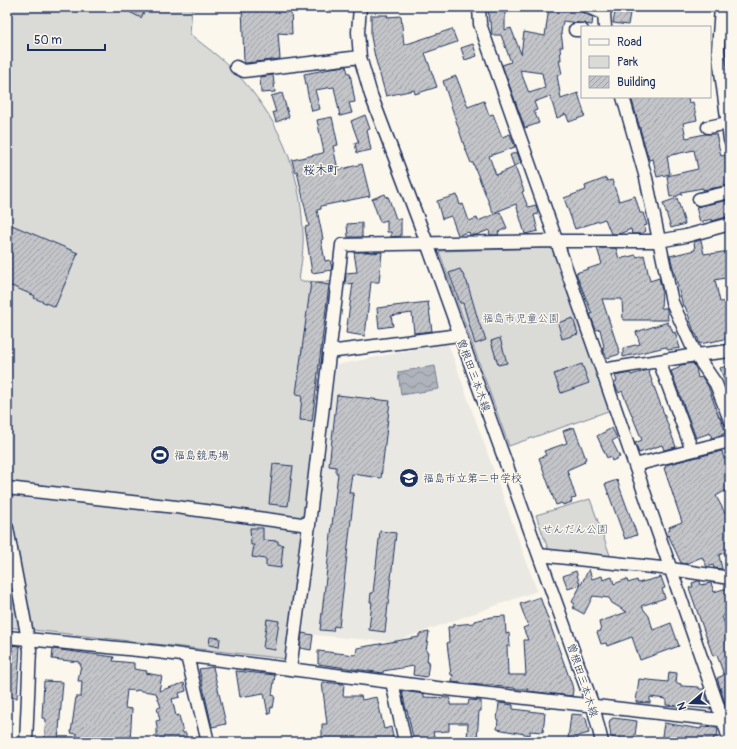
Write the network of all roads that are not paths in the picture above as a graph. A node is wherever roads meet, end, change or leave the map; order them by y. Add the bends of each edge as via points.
1 (360, 7) edge
2 (479, 7) edge
3 (588, 7) edge
4 (721, 7) edge
5 (605, 10) edge
6 (605, 26) edge
7 (714, 28) edge
8 (718, 50) junction
9 (730, 51) edge
10 (360, 56) junction
11 (236, 67) dead end
12 (623, 98) edge
13 (728, 123) junction
14 (708, 127) dead end
15 (730, 140) edge
16 (730, 192) edge
17 (699, 199) dead end
18 (730, 224) edge
19 (556, 241) junction
20 (659, 241) junction
21 (427, 243) junction
22 (459, 335) junction
23 (730, 351) edge
24 (329, 352) junction
25 (696, 355) junction
26 (659, 361) junction
27 (602, 370) junction
28 (730, 420) edge
29 (730, 441) edge
30 (692, 450) junction
31 (635, 465) junction
32 (7, 488) edge
33 (309, 525) junction
34 (7, 528) edge
35 (540, 555) junction
36 (671, 569) junction
37 (730, 578) edge
38 (7, 637) edge
39 (28, 640) junction
40 (187, 656) junction
41 (290, 668) junction
42 (392, 682) junction
43 (593, 706) junction
44 (727, 721) edge
45 (730, 741) edge
46 (26, 742) edge
47 (208, 742) edge
48 (405, 742) edge
49 (602, 742) edge

1 - 10 street, 曽根田三本木線
2 - 19 street via 480,24
3 - 5 street
4 - 7 street
5 - 6 street
7 - 8 street
8 - 9 street
8 - 13 street
10 - 11 street via 244,71
10 - 21 street, 曽根田三本木線
12 - 20 street via 646,178
13 - 14 street
13 - 15 street
16 - 17 street
18 - 20 street
19 - 20 street
19 - 21 street
19 - 27 street
20 - 25 street via 672,302
21 - 22 street, 曽根田三本木線
21 - 24 street via 342,245
22 - 24 street
22 - 35 street, 曽根田三本木線
23 - 25 street
24 - 33 street
25 - 26 street
25 - 28 street via 716,384
26 - 27 street
26 - 30 street
27 - 31 street
29 - 30 street
30 - 31 street
31 - 36 street
32 - 33 street
33 - 41 street
34 - 39 street
35 - 36 street
35 - 43 street, 曽根田三本木線
36 - 37 street
36 - 44 street
38 - 39 street
39 - 40 street
39 - 46 street via 30,650
40 - 41 street
40 - 47 street
41 - 42 street
42 - 43 street
42 - 48 street
43 - 44 street
43 - 49 street, 曽根田三本木線
44 - 45 street

